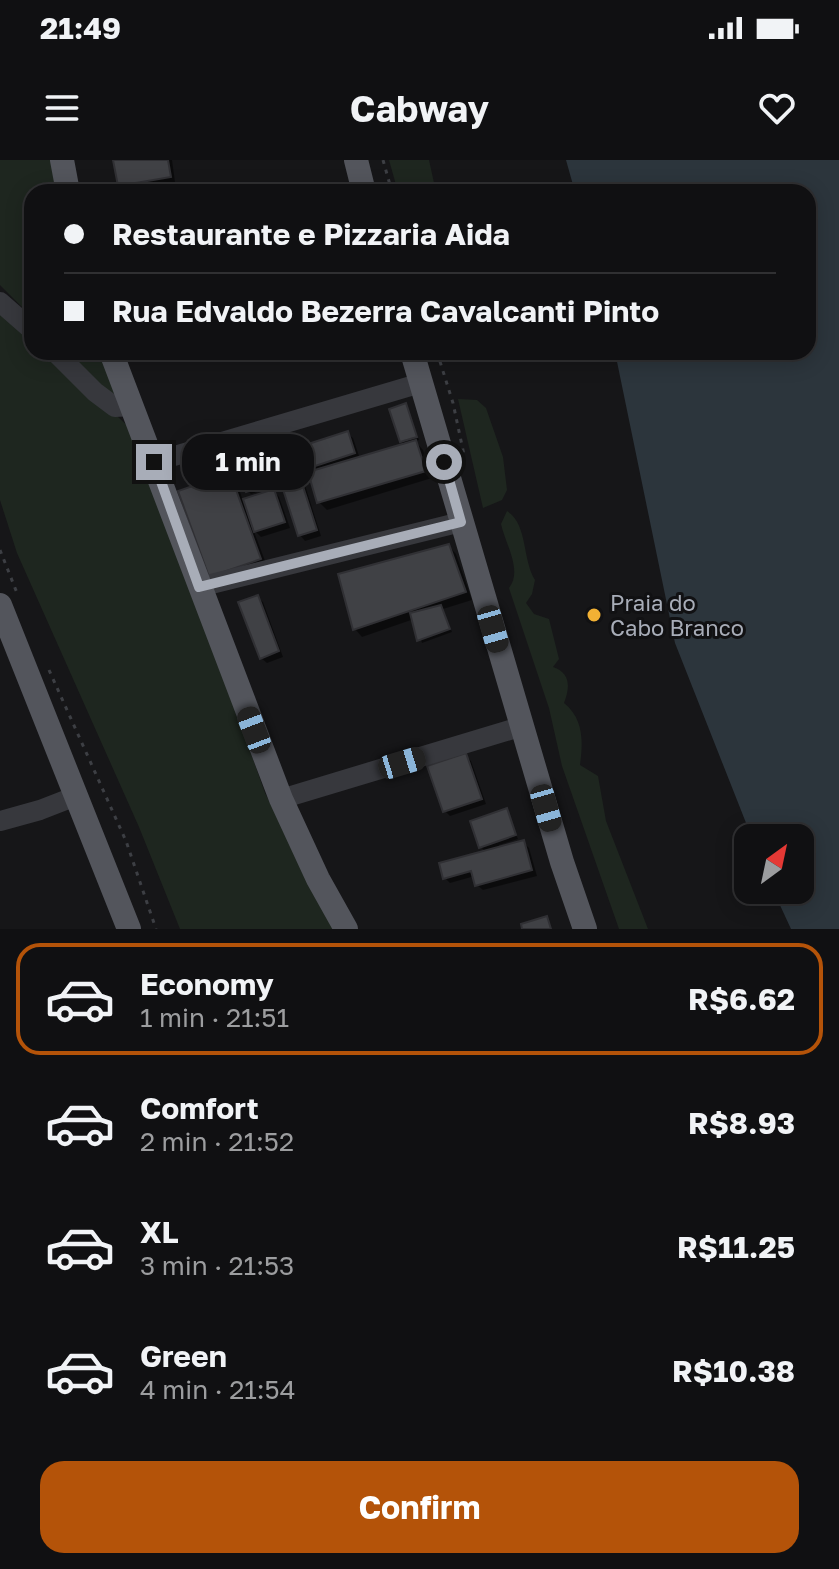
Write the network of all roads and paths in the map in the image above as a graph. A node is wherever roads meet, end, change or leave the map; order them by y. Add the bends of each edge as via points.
1 (62, 160) edge
2 (356, 160) edge
3 (383, 160) edge
4 (66, 184) edge
5 (362, 184) edge
6 (390, 184) edge
7 (0, 302) edge
8 (24, 323) edge
9 (63, 360) edge
10 (114, 360) edge
11 (414, 360) edge
12 (421, 383) junction
13 (132, 406) junction
14 (154, 462) junction
15 (461, 522) junction
16 (0, 550) edge
17 (199, 587) junction
18 (10, 602) edge
19 (43, 660) dead end
20 (523, 726) junction
21 (76, 796) junction
22 (281, 799) junction
23 (0, 821) edge
24 (129, 929) edge
25 (156, 929) edge
26 (346, 929) edge
27 (585, 929) edge

1 - 4 main road
2 - 5 main road
3 - 6 path
7 - 8 street
9 - 13 street via 115,407
10 - 13 main road
11 - 12 main road
12 - 14 street
12 - 15 main road
13 - 14 main road
14 - 17 main road
15 - 17 street
15 - 20 main road
16 - 18 path
17 - 22 main road
18 - 21 main road
19 - 25 path via 126,841
20 - 22 street
20 - 27 main road
21 - 23 street
21 - 24 main road
22 - 26 main road

